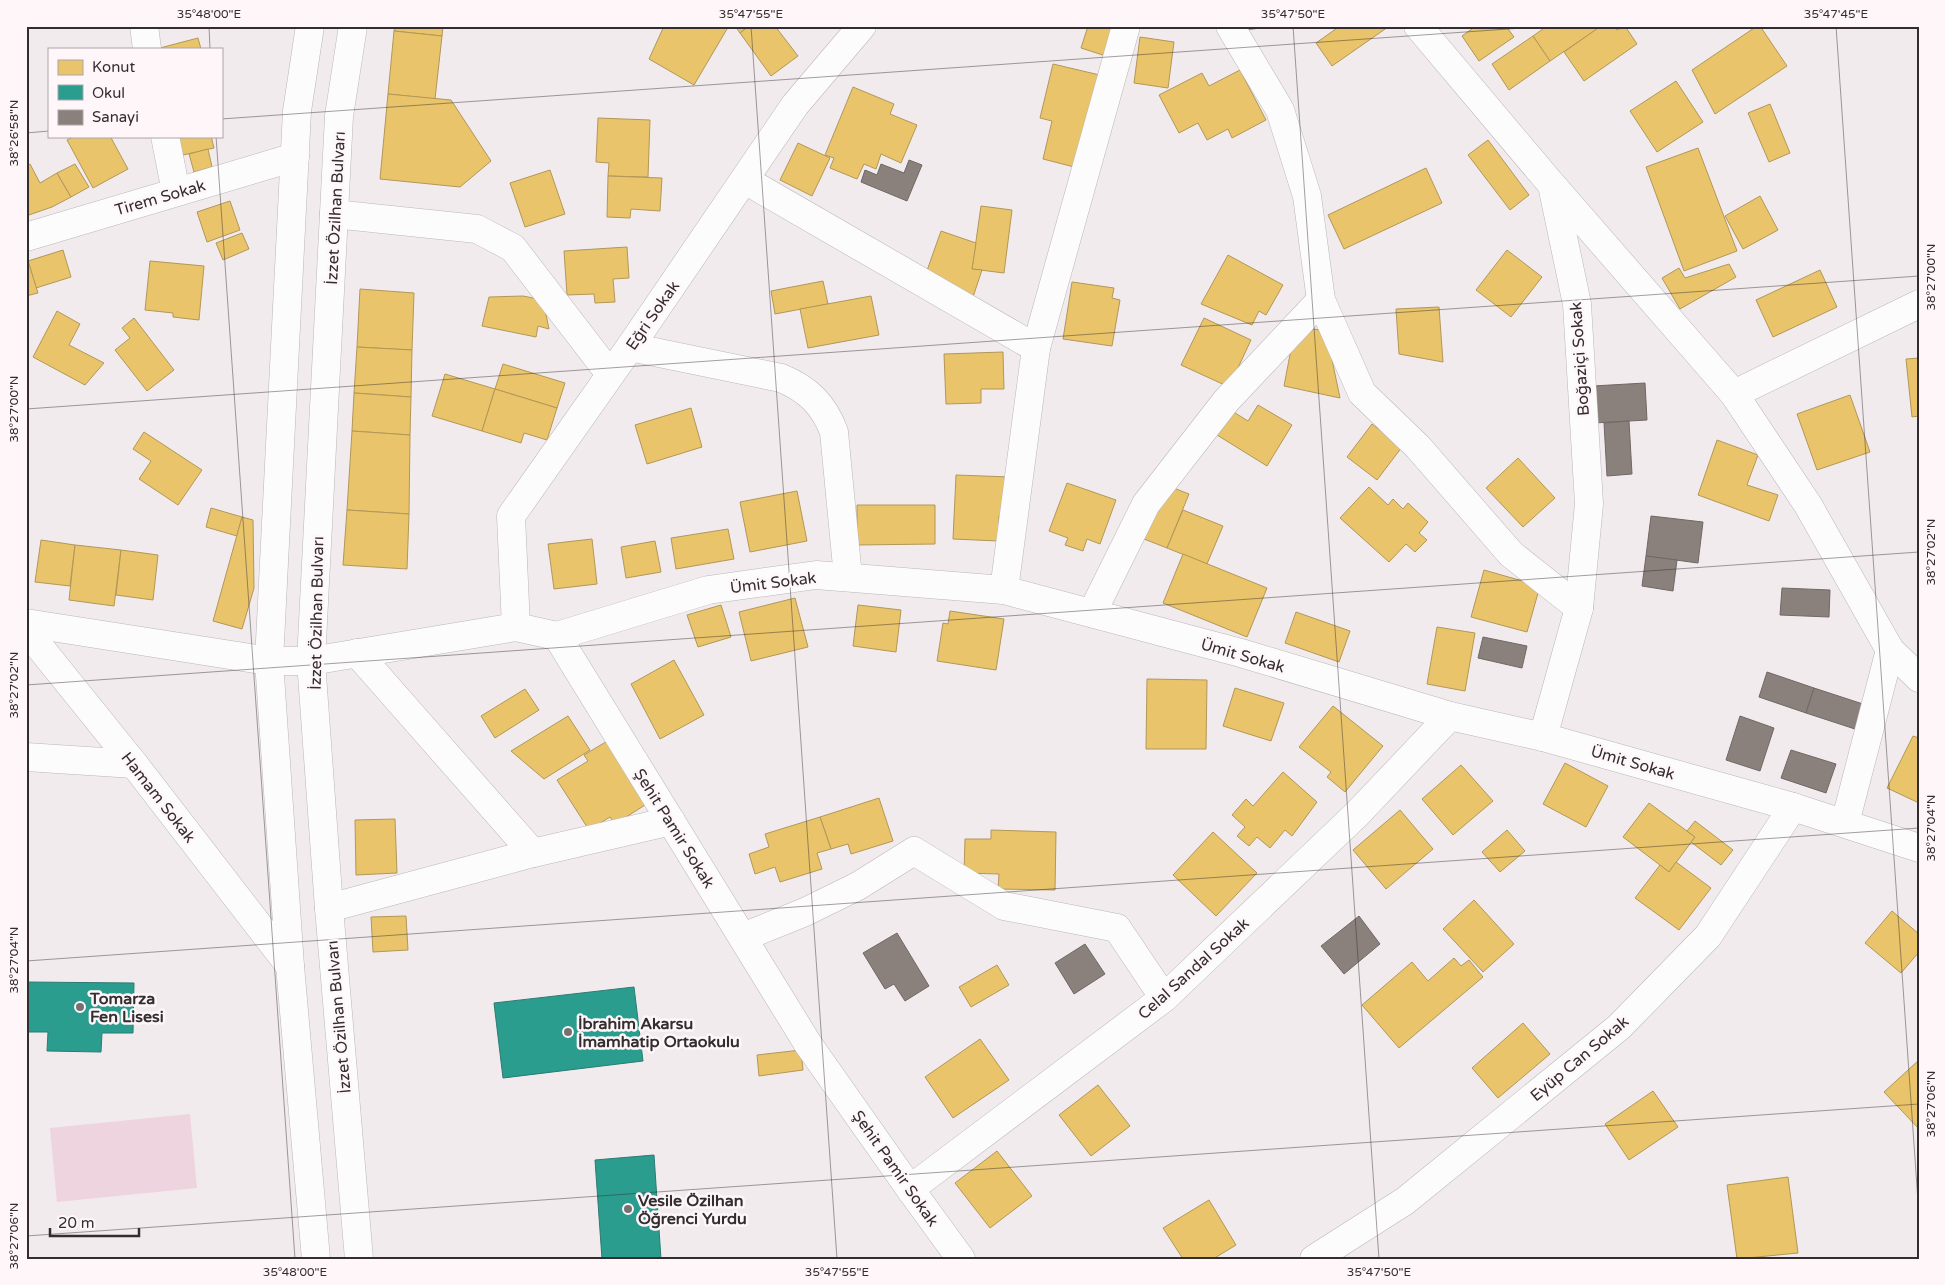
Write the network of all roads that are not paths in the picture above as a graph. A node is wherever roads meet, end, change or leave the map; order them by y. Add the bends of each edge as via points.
1 (144, 26) edge
2 (310, 26) edge
3 (353, 26) edge
4 (862, 26) edge
5 (1126, 26) edge
6 (1230, 26) edge
7 (1418, 26) edge
8 (147, 48) edge
9 (165, 138) edge
10 (295, 157) junction
11 (745, 180) junction
12 (1552, 185) junction
13 (176, 192) junction
14 (334, 214) junction
15 (26, 237) edge
16 (1321, 300) junction
17 (1919, 304) edge
18 (630, 347) junction
19 (1036, 348) junction
20 (610, 374) junction
21 (1734, 394) junction
22 (848, 577) junction
23 (1004, 590) junction
24 (1579, 608) junction
25 (1092, 613) junction
26 (26, 623) edge
27 (516, 627) junction
28 (26, 630) edge
29 (557, 636) junction
30 (1890, 650) junction
31 (357, 653) junction
32 (269, 661) junction
33 (312, 661) junction
34 (1919, 678) edge
35 (1450, 716) junction
36 (1543, 737) junction
37 (26, 756) edge
38 (134, 764) junction
39 (1793, 807) junction
40 (670, 820) junction
41 (1844, 823) junction
42 (1919, 848) edge
43 (533, 853) junction
44 (329, 908) junction
45 (743, 937) junction
46 (290, 966) junction
47 (1164, 998) junction
48 (910, 1189) junction
49 (316, 1259) edge
50 (359, 1259) edge
51 (961, 1259) edge
52 (1314, 1259) edge

1 - 8 street
2 - 10 street via 297,111
3 - 14 street, İzzet Özilhan Bulvarı via 339,116
4 - 11 street, Eğri Sokak via 795,105
5 - 19 street
6 - 16 street via 1280,110 1308,196
7 - 12 street, Boğaziçi Sokak
9 - 13 street
10 - 13 street, Tirem Sokak
10 - 32 street
11 - 18 street, Eğri Sokak
11 - 19 street
12 - 21 street
12 - 24 street, Boğaziçi Sokak via 1577,304 1590,504
13 - 15 street, Tirem Sokak
14 - 20 street via 477,229 513,248
14 - 33 street, İzzet Özilhan Bulvarı
16 - 24 street via 1362,393 1418,448 1511,554
16 - 25 street via 1226,401 1146,504
17 - 21 street
18 - 20 street, Eğri Sokak
18 - 22 street via 781,378 796,384 820,404 834,432
19 - 23 street
20 - 27 street, Eğri Sokak via 511,516
21 - 30 street via 1808,505
22 - 23 street, Ümit Sokak
22 - 29 street, Ümit Sokak via 816,574 708,590
23 - 25 street, Ümit Sokak
24 - 36 street, Boğaziçi Sokak
25 - 35 street, Ümit Sokak via 1241,653
26 - 32 street
27 - 29 street
27 - 31 street
28 - 38 street, Hamam Sokak
29 - 40 street, Şehit Pamir Sokak
30 - 34 street
30 - 41 street
31 - 33 street
31 - 43 street
32 - 33 street
32 - 46 street
33 - 44 street, İzzet Özilhan Bulvarı
35 - 36 street, Ümit Sokak
35 - 47 street, Celal Sandal Sokak via 1357,814
36 - 39 street, Ümit Sokak
37 - 38 street
38 - 46 street, Hamam Sokak
39 - 41 street, Ümit Sokak
39 - 52 street, Eyüp Can Sokak via 1708,936 1619,1027 1406,1201
40 - 43 street
40 - 45 street, Şehit Pamir Sokak
41 - 42 street, Ümit Sokak
43 - 44 street
44 - 50 street, İzzet Özilhan Bulvarı
45 - 47 street via 858,886 914,851 1004,906 1117,928
45 - 48 street, Şehit Pamir Sokak via 808,1044
46 - 49 street
47 - 48 street, Celal Sandal Sokak
48 - 51 street, Şehit Pamir Sokak

